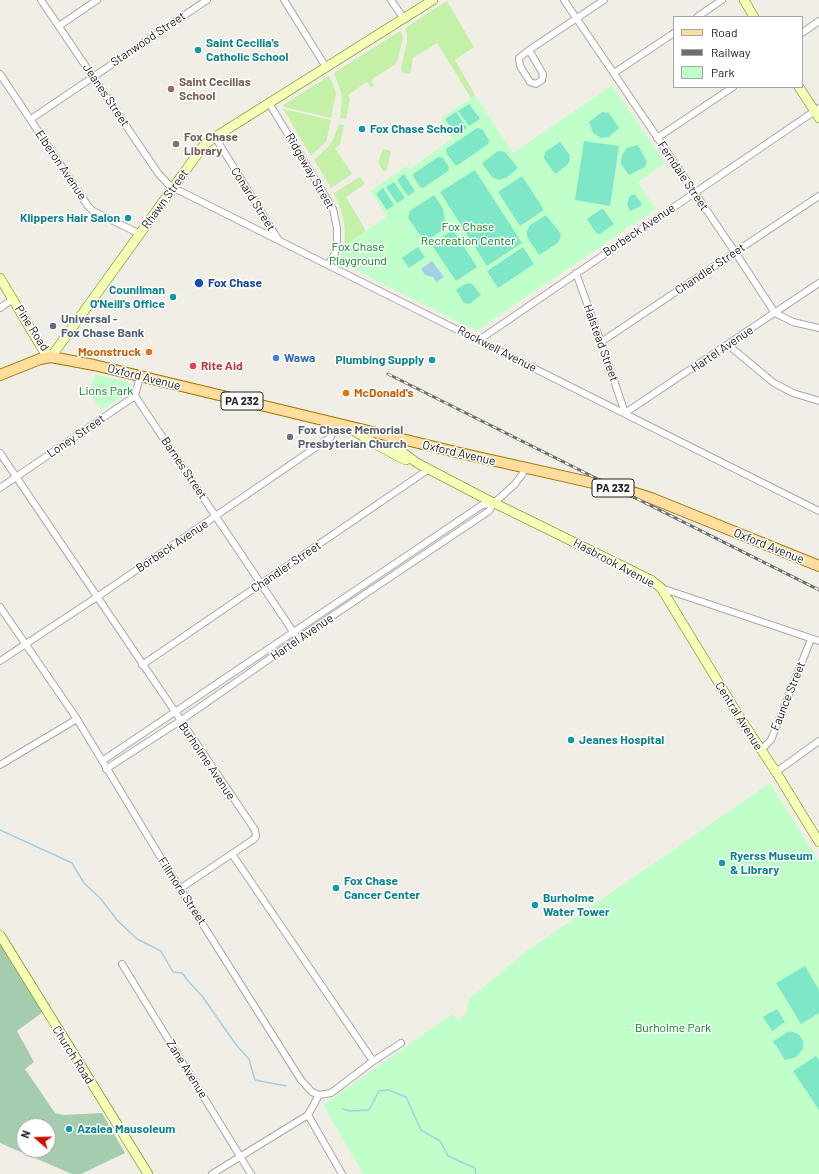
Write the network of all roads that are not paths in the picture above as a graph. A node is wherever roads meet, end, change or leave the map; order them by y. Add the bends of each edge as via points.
1 (41, 0) edge
2 (97, 0) edge
3 (207, 0) edge
4 (284, 0) edge
5 (391, 0) edge
6 (434, 0) edge
7 (564, 0) edge
8 (604, 0) edge
9 (722, 0) edge
10 (744, 0) edge
11 (698, 16) edge
12 (753, 16) edge
13 (577, 18) junction
14 (404, 19) junction
15 (819, 21) edge
16 (59, 26) junction
17 (803, 32) edge
18 (673, 33) edge
19 (529, 50) junction
20 (326, 68) junction
21 (614, 73) junction
22 (0, 74) edge
23 (93, 76) junction
24 (732, 88) edge
25 (800, 88) edge
26 (269, 103) junction
27 (818, 112) edge
28 (31, 119) junction
29 (215, 137) junction
30 (657, 138) junction
31 (174, 188) junction
32 (694, 193) junction
33 (819, 196) edge
34 (140, 234) junction
35 (279, 240) junction
36 (735, 252) junction
37 (328, 265) junction
38 (576, 273) junction
39 (0, 278) edge
40 (819, 283) edge
41 (13, 299) junction
42 (0, 308) edge
43 (775, 313) junction
44 (819, 328) edge
45 (479, 340) junction
46 (601, 342) junction
47 (728, 345) junction
48 (51, 357) junction
49 (0, 375) edge
50 (140, 376) junction
51 (135, 396) junction
52 (819, 401) edge
53 (625, 413) junction
54 (340, 424) junction
55 (398, 438) junction
56 (0, 454) edge
57 (417, 463) junction
58 (429, 469) junction
59 (526, 469) junction
60 (16, 477) junction
61 (0, 488) edge
62 (494, 503) junction
63 (819, 511) edge
64 (216, 516) junction
65 (819, 566) edge
66 (261, 584) junction
67 (661, 588) junction
68 (97, 597) junction
69 (0, 607) edge
70 (294, 632) junction
71 (298, 639) junction
72 (811, 639) junction
73 (819, 642) edge
74 (25, 644) junction
75 (0, 661) edge
76 (142, 665) junction
77 (175, 713) junction
78 (77, 719) junction
79 (180, 721) junction
80 (819, 741) edge
81 (760, 750) junction
82 (102, 761) junction
83 (0, 765) edge
84 (106, 769) junction
85 (776, 772) junction
86 (819, 842) edge
87 (232, 854) junction
88 (181, 888) junction
89 (0, 935) edge
90 (122, 964) dead end
91 (401, 1044) dead end
92 (373, 1061) junction
93 (319, 1095) junction
94 (308, 1115) junction
95 (241, 1157) junction
96 (148, 1174) edge
97 (212, 1174) edge
98 (251, 1174) edge
99 (342, 1174) edge

1 - 16 street, Jeanes Street
2 - 16 street
3 - 23 street, Stanwood Street
4 - 20 street
5 - 14 street
6 - 14 main road, Rhawn Street
7 - 13 street, Ferndale Street
8 - 13 street
9 - 11 street
10 - 12 main road
13 - 19 street
13 - 21 street, Ferndale Street
14 - 20 main road, Rhawn Street
15 - 17 street
16 - 23 street, Jeanes Street
18 - 21 street
19 - 19 street via 519,58 519,62 530,82 536,84 542,80 543,74
20 - 26 main road, Rhawn Street
21 - 30 street, Ferndale Street
22 - 28 street, Elberon Avenue
23 - 28 street, Stanwood Street
23 - 31 street, Jeanes Street via 158,173
24 - 30 street
25 - 27 main road
26 - 29 main road, Rhawn Street
26 - 37 street, Ridgeway Street via 333,209 338,228 337,241 335,253
27 - 32 street, Borbeck Avenue
28 - 34 street, Elberon Avenue via 88,206 104,217
29 - 31 main road, Rhawn Street via 204,145
29 - 35 street, Conard Street
30 - 32 street, Ferndale Street
31 - 34 main road, Rhawn Street
31 - 35 street, Rockwell Avenue
32 - 36 street, Ferndale Street
32 - 38 street, Borbeck Avenue
33 - 36 street, Chandler Street
34 - 48 main road, Rhawn Street
35 - 37 street, Rockwell Avenue
36 - 43 street, Ferndale Street
36 - 46 street, Chandler Street
37 - 45 street, Rockwell Avenue
38 - 45 street, Borbeck Avenue
38 - 46 street, Halstead Street
39 - 41 main road, Pine Road
40 - 43 street, Hartel Avenue
41 - 42 street
41 - 48 main road, Pine Road via 43,350
43 - 44 street via 793,322
43 - 47 street, Hartel Avenue
45 - 53 street, Rockwell Avenue
46 - 53 street, Halstead Street
47 - 52 street via 774,383 793,393
47 - 53 street, Hartel Avenue
48 - 49 main road, Oxford Avenue / PA 232
48 - 50 main road, Oxford Avenue / PA 232
50 - 51 street
50 - 54 main road, Oxford Avenue / PA 232
51 - 60 street, Loney Street
51 - 64 street, Barnes Street
53 - 63 street, Rockwell Avenue
54 - 55 main road, Oxford Avenue / PA 232
54 - 57 main road, Hasbrook Avenue via 400,457
54 - 64 street, Borbeck Avenue via 331,437
55 - 57 main road, Hasbrook Avenue via 399,450
55 - 59 main road, Oxford Avenue / PA 232
56 - 60 street, Burholme Avenue
57 - 58 main road, Hasbrook Avenue
58 - 62 main road, Hasbrook Avenue
58 - 66 street, Chandler Street
59 - 62 street, Hartel Avenue via 515,484
59 - 65 main road, Oxford Avenue / PA 232 via 639,494
60 - 61 street, Loney Street
60 - 68 street, Burholme Avenue
62 - 67 main road, Hasbrook Avenue via 651,580
62 - 70 street, Hartel Avenue via 482,505
62 - 71 street, Hartel Avenue via 489,512
64 - 66 street, Barnes Street
64 - 68 street, Borbeck Avenue
66 - 70 street, Barnes Street
66 - 76 street, Chandler Street
67 - 72 street, Hasbrook Avenue
67 - 81 main road, Central Avenue
68 - 74 street, Borbeck Avenue
68 - 76 street, Burholme Avenue
69 - 74 street, Fillmore Street
70 - 71 street, Barnes Street
70 - 77 street, Hartel Avenue
71 - 79 street, Hartel Avenue
72 - 73 street, Hasbrook Avenue
72 - 81 street, Faunce Street via 771,740
74 - 75 street, Borbeck Avenue
74 - 78 street, Fillmore Street
76 - 77 street, Burholme Avenue
77 - 79 street, Burholme Avenue
77 - 82 street, Hartel Avenue
78 - 82 street, Fillmore Street
78 - 83 street
79 - 84 street, Hartel Avenue
79 - 87 street, Burholme Avenue via 255,830 254,839
80 - 85 street
81 - 85 main road, Central Avenue
82 - 84 street, Fillmore Street
84 - 88 street, Fillmore Street
85 - 86 main road, Central Avenue
87 - 88 street, Burholme Avenue
87 - 92 street
88 - 93 street, Fillmore Street via 301,1080 312,1092
89 - 96 main road, Church Road
90 - 95 street, Zane Avenue
91 - 92 street
92 - 93 street via 331,1093
93 - 94 street
94 - 95 street
94 - 99 street
95 - 97 street
95 - 98 street, Zane Avenue

